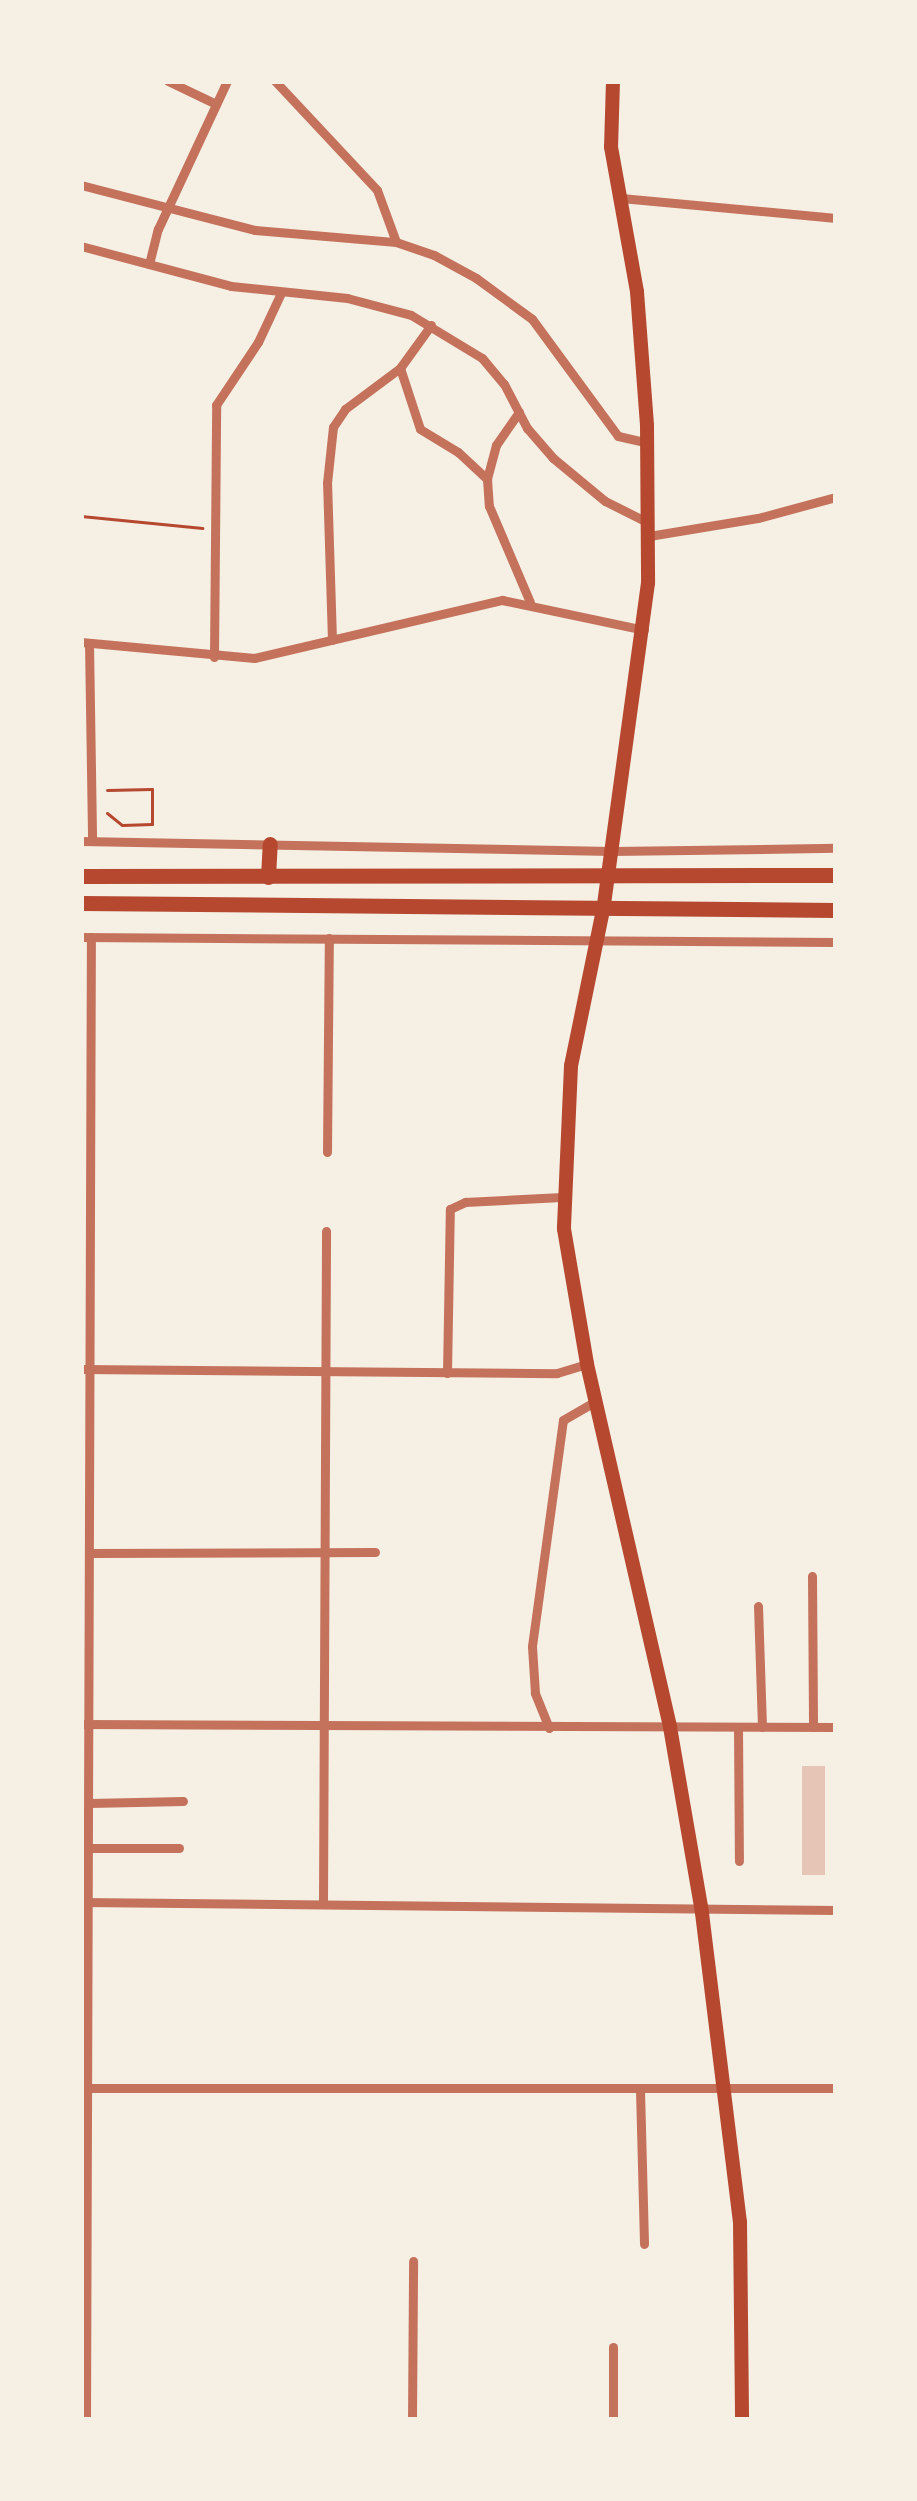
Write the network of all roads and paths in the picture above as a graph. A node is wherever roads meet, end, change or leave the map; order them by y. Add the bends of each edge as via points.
1 (169, 81) edge
2 (227, 81) edge
3 (275, 81) edge
4 (612, 81) edge
5 (216, 104) junction
6 (81, 185) edge
7 (621, 198) junction
8 (168, 208) junction
9 (836, 218) edge
10 (396, 242) junction
11 (81, 246) edge
12 (149, 264) junction
13 (280, 293) junction
14 (431, 325) junction
15 (400, 368) junction
16 (519, 412) junction
17 (648, 443) junction
18 (487, 479) junction
19 (836, 497) edge
20 (81, 517) edge
21 (649, 529) junction
22 (215, 530) junction
23 (530, 602) junction
24 (644, 629) junction
25 (332, 640) junction
26 (85, 642) edge
27 (214, 657) junction
28 (100, 790) dead end
29 (105, 812) dead end
30 (86, 841) edge
31 (270, 844) junction
32 (836, 848) edge
33 (612, 851) junction
34 (608, 874) junction
35 (836, 875) edge
36 (81, 877) edge
37 (268, 877) junction
38 (81, 903) edge
39 (603, 910) junction
40 (836, 910) edge
41 (86, 937) edge
42 (329, 938) junction
43 (596, 942) junction
44 (836, 942) edge
45 (327, 1152) dead end
46 (562, 1197) junction
47 (326, 1231) dead end
48 (587, 1364) junction
49 (86, 1369) edge
50 (324, 1373) junction
51 (447, 1373) junction
52 (596, 1401) junction
53 (86, 1466) edge
54 (375, 1552) dead end
55 (92, 1553) junction
56 (322, 1554) junction
57 (812, 1576) dead end
58 (758, 1606) dead end
59 (86, 1724) edge
60 (324, 1726) junction
61 (670, 1727) junction
62 (738, 1727) junction
63 (762, 1727) junction
64 (814, 1727) junction
65 (836, 1727) edge
66 (549, 1728) junction
67 (183, 1801) dead end
68 (90, 1802) junction
69 (89, 1848) junction
70 (179, 1848) dead end
71 (739, 1861) dead end
72 (85, 1902) edge
73 (323, 1904) junction
74 (836, 1910) edge
75 (702, 1912) junction
76 (84, 2088) edge
77 (836, 2089) edge
78 (640, 2090) junction
79 (724, 2090) junction
80 (644, 2244) dead end
81 (413, 2261) dead end
82 (613, 2347) dead end
83 (86, 2420) edge
84 (412, 2420) edge
85 (613, 2420) edge
86 (742, 2420) edge

1 - 5 street
2 - 5 street
3 - 10 street via 376,190
4 - 7 main road via 611,147
5 - 8 street
6 - 8 street
7 - 9 street
7 - 17 main road
8 - 10 street via 255,230
8 - 12 street
10 - 17 street via 476,278 532,319 618,436
11 - 12 street
12 - 13 street
13 - 14 street via 346,298
13 - 22 street via 216,405
14 - 15 street
14 - 16 street via 482,358
15 - 18 street via 419,429
15 - 25 street via 345,409 334,427 327,483
16 - 18 street via 496,445
16 - 21 street via 553,458
17 - 21 main road
18 - 23 street via 489,506
19 - 21 street via 758,518
20 - 22 path
21 - 24 main road
22 - 27 street
23 - 24 street
23 - 25 street via 473,603
24 - 33 main road
25 - 27 street via 254,658
26 - 27 street
26 - 30 street
28 - 29 path via 152,789 152,824 122,825
30 - 31 street
31 - 33 street
31 - 37 highway
32 - 33 street
33 - 34 main road
34 - 35 highway
34 - 37 highway
34 - 39 main road
36 - 37 highway
38 - 39 highway
39 - 40 highway
39 - 43 main road
41 - 42 street
41 - 49 street
42 - 43 street
42 - 45 street
43 - 44 street
43 - 46 main road via 571,1066
46 - 48 main road
46 - 51 street via 450,1209
47 - 50 street
48 - 51 street via 556,1373
48 - 52 main road
49 - 50 street
49 - 53 street
50 - 51 street
50 - 56 street
52 - 61 main road
52 - 66 street via 563,1420 532,1646 535,1693
53 - 55 street
54 - 56 street
55 - 56 street
55 - 59 street
56 - 60 street
57 - 64 street
58 - 63 street
59 - 60 street
59 - 68 street
60 - 66 street
60 - 73 street
61 - 62 street
61 - 66 street
61 - 75 main road
62 - 63 street
62 - 71 street
63 - 64 street
64 - 65 street
67 - 68 street
68 - 69 street
69 - 70 street
69 - 72 street
72 - 73 street
72 - 76 street
73 - 75 street
74 - 75 street
75 - 79 main road
76 - 78 street
76 - 83 street
77 - 79 street
78 - 79 street
78 - 80 street
79 - 86 main road via 741,2242
81 - 84 street
82 - 85 street

